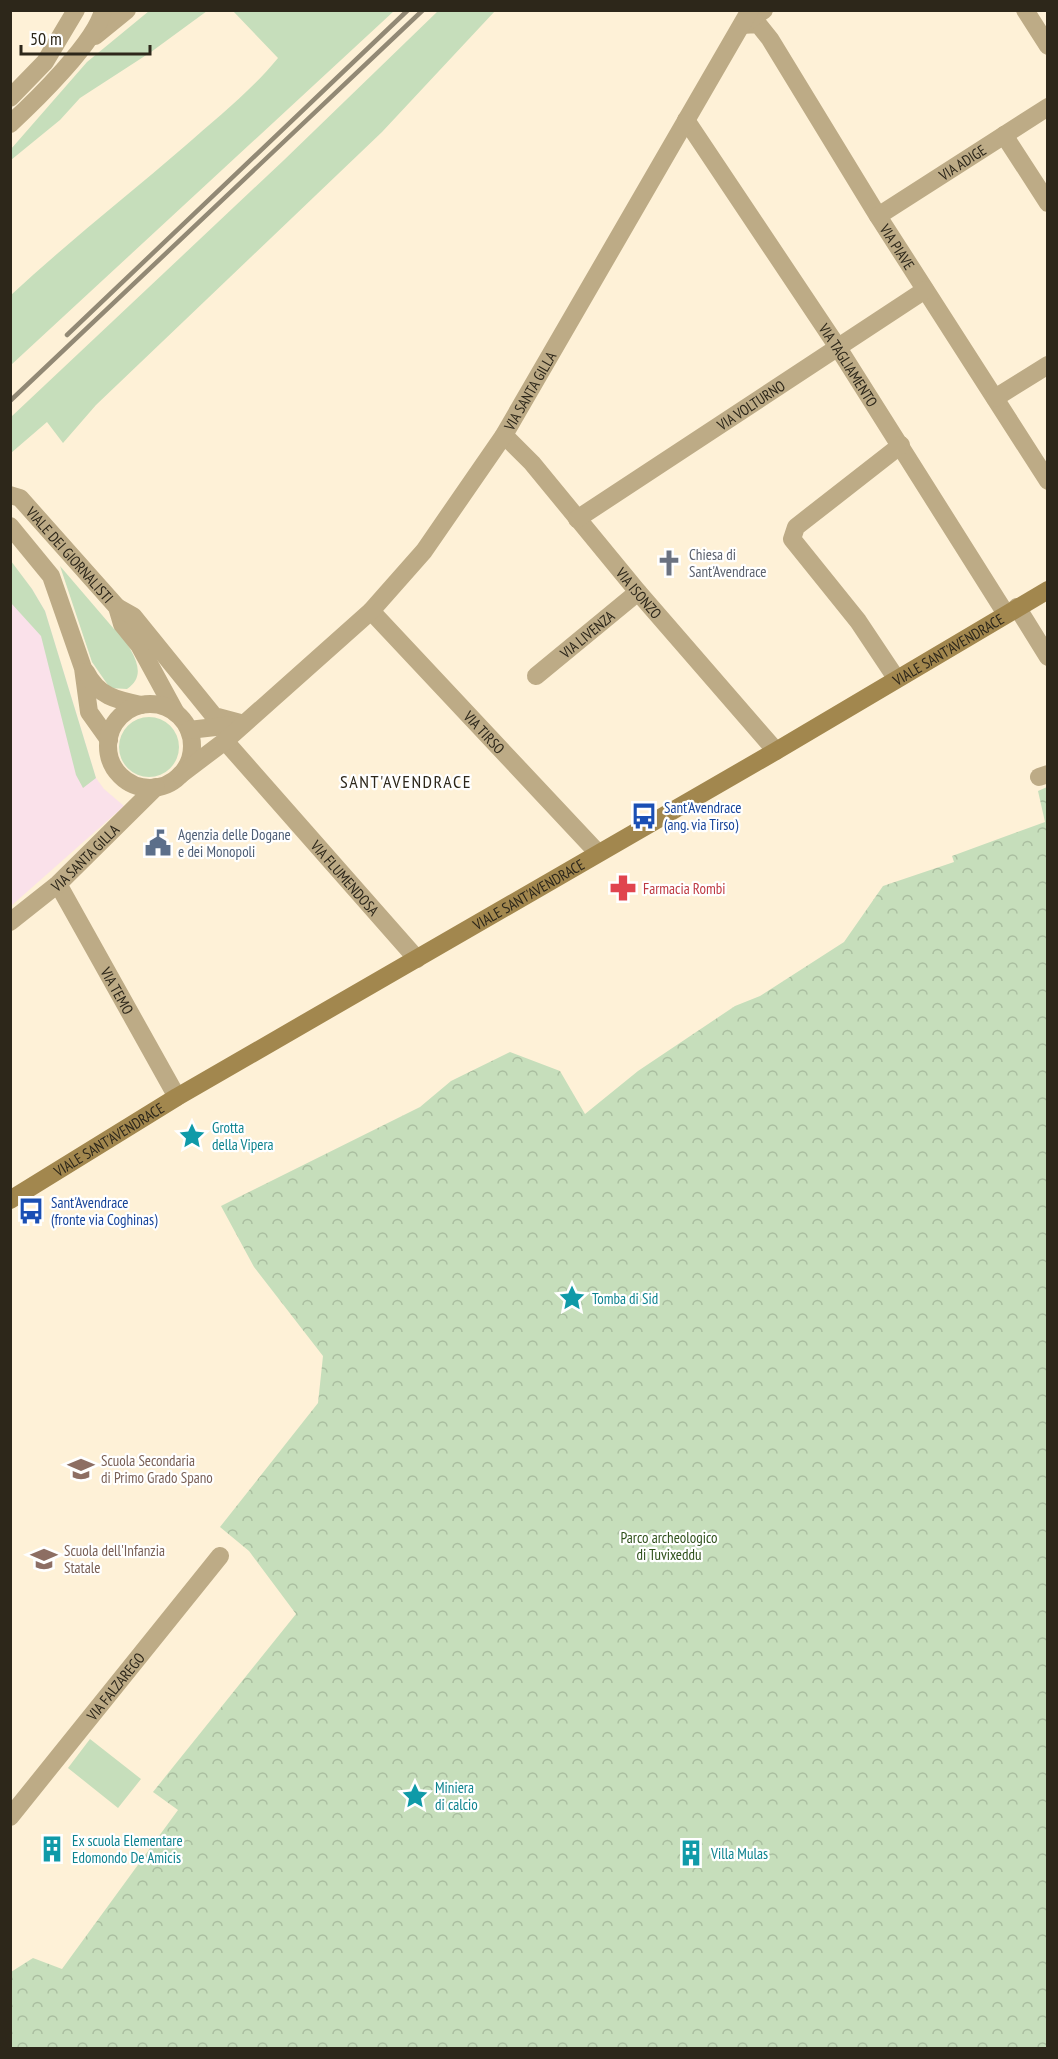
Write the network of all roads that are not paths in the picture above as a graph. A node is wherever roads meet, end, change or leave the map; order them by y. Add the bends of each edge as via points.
1 (76, 10) edge
2 (103, 10) edge
3 (127, 10) edge
4 (764, 10) edge
5 (1025, 10) edge
6 (746, 18) edge
7 (86, 42) junction
8 (1047, 46) edge
9 (10, 98) edge
10 (1047, 107) edge
11 (686, 120) junction
12 (10, 124) edge
13 (1004, 135) junction
14 (1047, 203) edge
15 (878, 216) junction
16 (926, 290) junction
17 (837, 346) junction
18 (1047, 365) edge
19 (995, 398) junction
20 (504, 435) junction
21 (901, 445) junction
22 (1047, 481) edge
23 (10, 495) edge
24 (577, 519) junction
25 (10, 526) edge
26 (1047, 590) edge
27 (638, 592) junction
28 (117, 607) junction
29 (371, 610) junction
30 (1011, 611) junction
31 (1047, 657) edge
32 (84, 668) junction
33 (536, 676) dead end
34 (896, 678) junction
35 (141, 705) junction
36 (176, 712) junction
37 (244, 723) junction
38 (189, 730) junction
39 (109, 740) junction
40 (225, 741) junction
41 (776, 751) junction
42 (180, 775) junction
43 (156, 787) junction
44 (598, 853) junction
45 (58, 884) junction
46 (10, 922) edge
47 (417, 959) junction
48 (177, 1097) junction
49 (10, 1200) edge
50 (220, 1556) dead end
51 (10, 1817) edge

1 - 9 street via 45,62
2 - 7 street
3 - 7 street
4 - 6 street
5 - 8 street
6 - 11 street, VIA SANTA GILLA
6 - 15 street, VIA PIAVE via 758,24 770,39
7 - 12 street via 41,95
10 - 13 street, VIA ADIGE
11 - 17 street, VIA TAGLIAMENTO
11 - 20 street, VIA SANTA GILLA
13 - 14 street
13 - 15 street, VIA ADIGE
15 - 16 street, VIA PIAVE
16 - 17 street, VIA VOLTURNO
16 - 19 street, VIA PIAVE
17 - 21 street, VIA TAGLIAMENTO
17 - 24 street, VIA VOLTURNO
18 - 19 street
19 - 22 street, VIA PIAVE
20 - 24 street, VIA ISONZO
20 - 29 street, VIA SANTA GILLA via 424,551
21 - 30 street, VIA TAGLIAMENTO
21 - 34 street via 796,527 792,539 858,621
23 - 28 street, VIALE DEI GIORNALISTI via 20,498
24 - 27 street, VIA ISONZO
25 - 32 street via 51,576
26 - 30 main road, VIALE SANT'AVENDRACE
27 - 33 street, VIA LIVENZA
27 - 41 street, VIA ISONZO
28 - 36 street, VIALE DEI GIORNALISTI via 122,624 139,645
28 - 37 street via 133,616 214,716
29 - 37 street, VIA SANTA GILLA
29 - 44 street, VIA TIRSO
30 - 31 street, VIA TAGLIAMENTO
30 - 34 main road, VIALE SANT'AVENDRACE
32 - 35 street via 92,684 113,700
32 - 39 street via 89,712
34 - 41 main road, VIALE SANT'AVENDRACE
35 - 36 street via 153,704
35 - 39 street via 120,718
36 - 38 street
37 - 38 street
37 - 40 street, VIA SANTA GILLA
38 - 42 street via 190,759
39 - 43 street via 111,759 121,776 137,785
40 - 42 street, VIA SANTA GILLA
40 - 47 street, VIA FLUMENDOSA
41 - 44 main road, VIALE SANT'AVENDRACE
42 - 43 street, VIA SANTA GILLA
43 - 45 street, VIA SANTA GILLA
44 - 47 main road, VIALE SANT'AVENDRACE
45 - 46 street, VIA SANTA GILLA
45 - 48 street, VIA TEMO
47 - 48 main road, VIALE SANT'AVENDRACE
48 - 49 main road, VIALE SANT'AVENDRACE
50 - 51 street, VIA FALZAREGO

